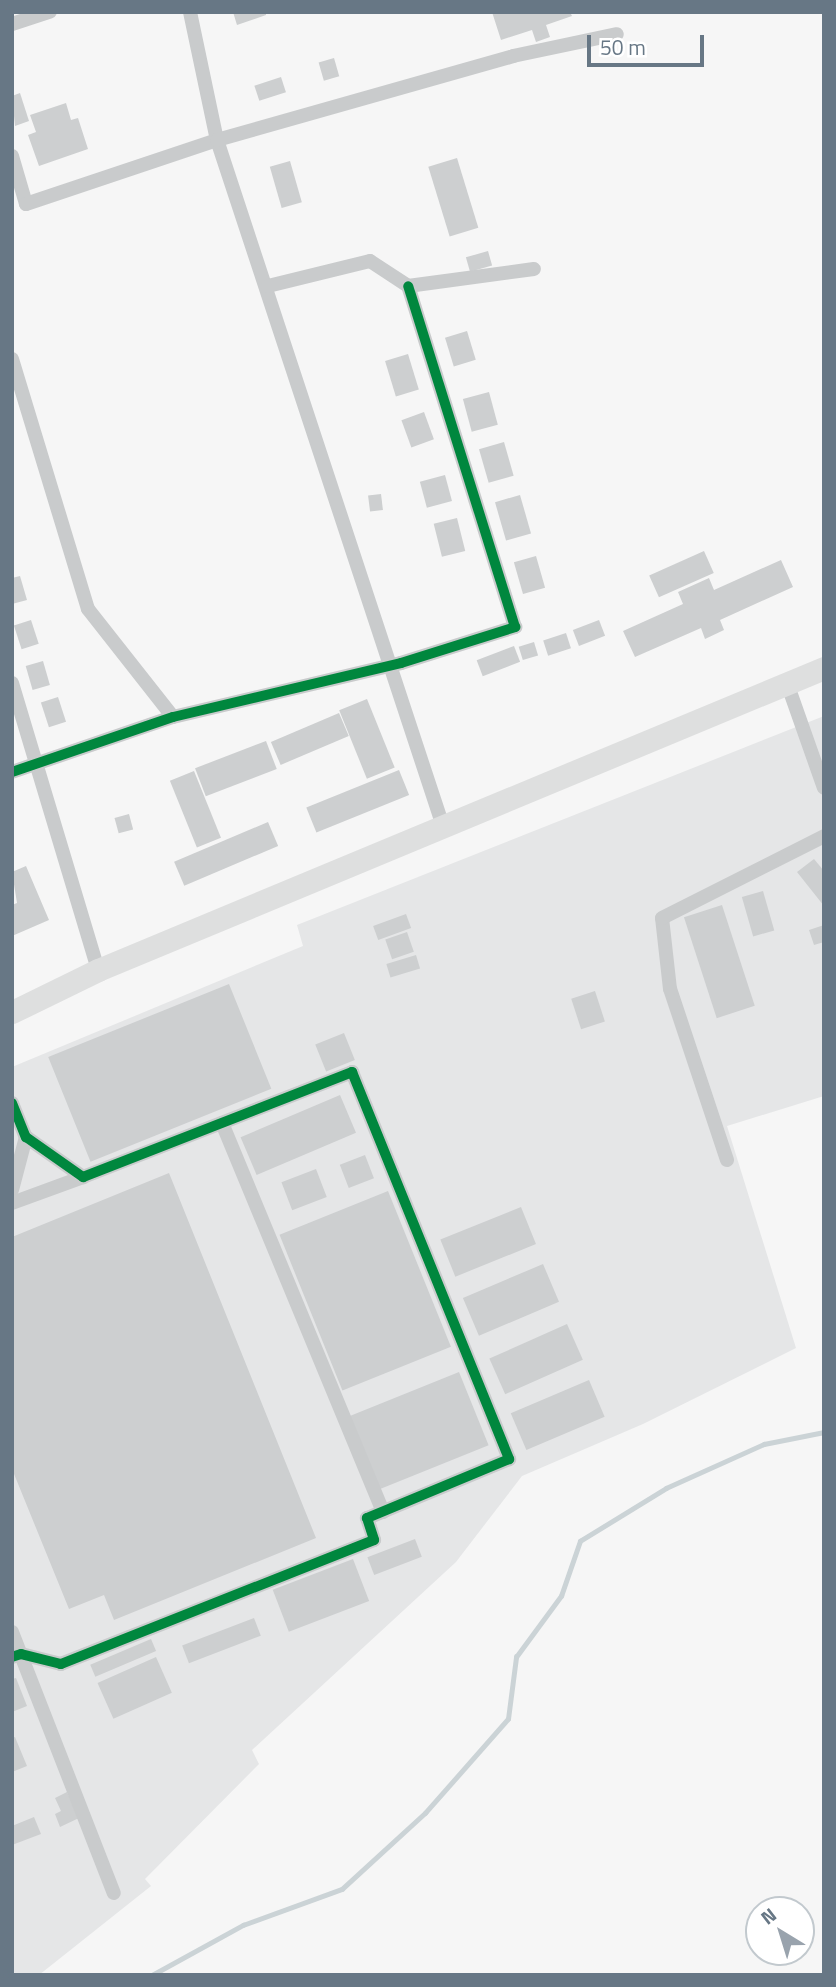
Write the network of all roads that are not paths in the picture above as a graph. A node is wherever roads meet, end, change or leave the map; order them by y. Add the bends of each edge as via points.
1 (50, 12) edge
2 (190, 12) edge
3 (12, 24) edge
4 (617, 34) dead end
5 (217, 140) junction
6 (12, 156) edge
7 (534, 269) dead end
8 (268, 286) junction
9 (408, 286) junction
10 (12, 359) edge
11 (389, 666) junction
12 (824, 668) edge
13 (12, 683) edge
14 (787, 683) junction
15 (173, 718) junction
16 (37, 765) junction
17 (12, 772) edge
18 (824, 788) edge
19 (443, 826) junction
20 (824, 835) edge
21 (98, 970) junction
22 (12, 1012) edge
23 (12, 1103) edge
24 (222, 1123) junction
25 (26, 1138) junction
26 (727, 1160) dead end
27 (83, 1177) junction
28 (12, 1190) edge
29 (12, 1203) edge
30 (383, 1512) junction
31 (12, 1632) edge
32 (17, 1656) edge
33 (114, 1893) dead end

1 - 3 street
2 - 5 street
4 - 5 street via 513,56
5 - 6 street via 26,204
5 - 8 street
7 - 9 street
8 - 9 street via 370,261
8 - 11 street
9 - 11 street via 515,627
10 - 15 street via 88,609
11 - 15 street
11 - 19 street
12 - 14 highway
13 - 16 street
14 - 18 street
14 - 19 highway
15 - 16 street
16 - 17 street
16 - 21 street
19 - 21 highway
20 - 26 street via 662,918 670,989
21 - 22 highway
23 - 25 street
24 - 27 street
24 - 30 street
24 - 30 street via 352,1072 509,1459
25 - 27 street
25 - 28 street
27 - 29 street
30 - 32 street via 367,1518 374,1540 61,1664
31 - 32 street
32 - 33 street

